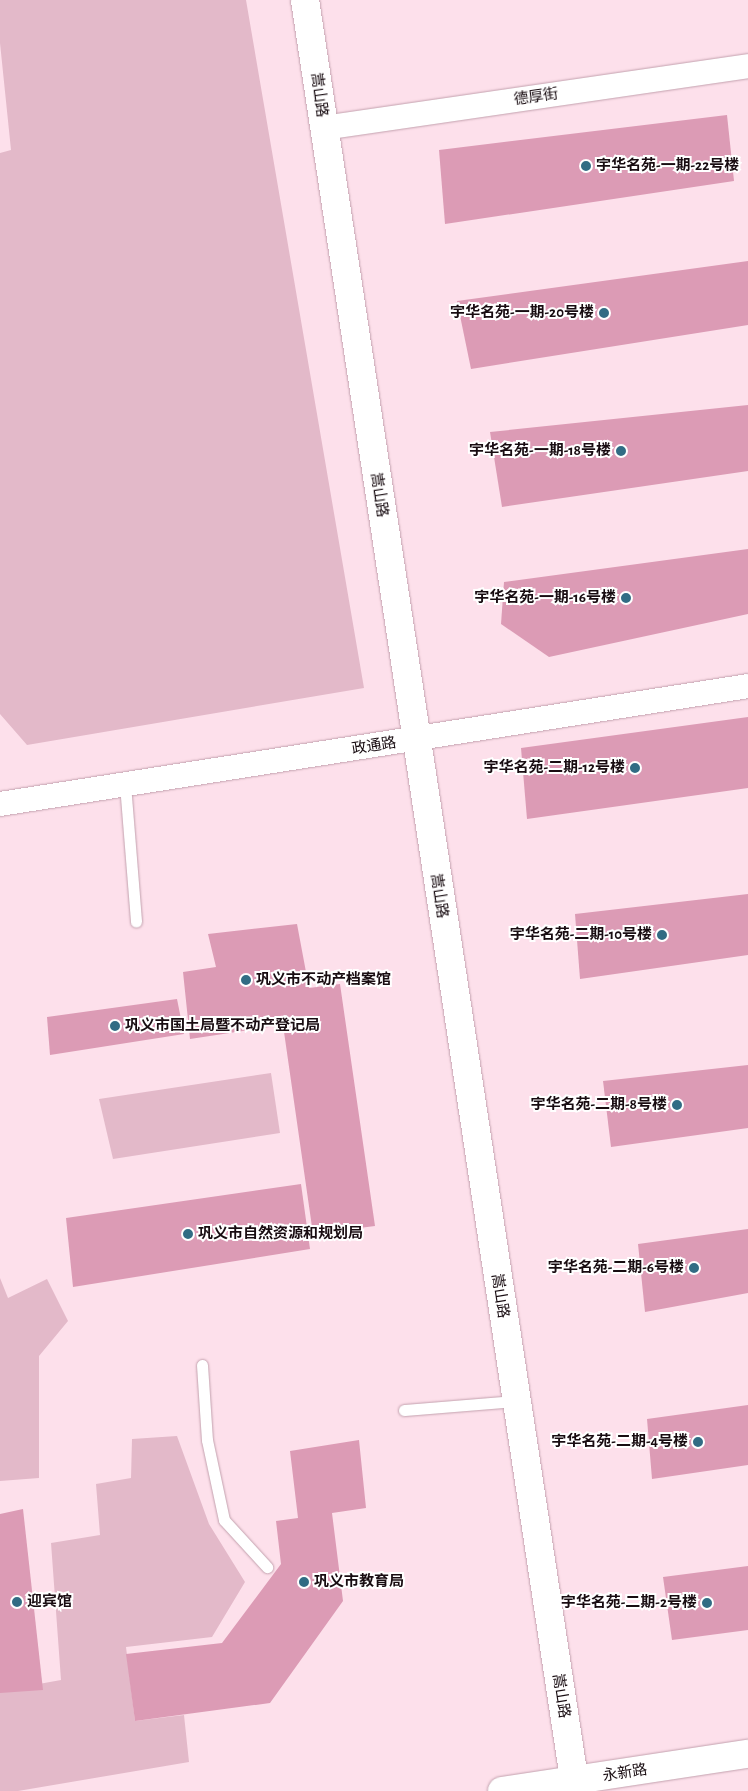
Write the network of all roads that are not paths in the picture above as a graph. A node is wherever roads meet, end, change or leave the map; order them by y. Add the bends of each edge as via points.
1 (305, 0) edge
2 (748, 66) edge
3 (324, 128) junction
4 (748, 686) edge
5 (416, 739) junction
6 (124, 784) junction
7 (0, 804) edge
8 (136, 922) dead end
9 (202, 1365) dead end
10 (516, 1401) junction
11 (404, 1410) dead end
12 (267, 1567) dead end
13 (748, 1754) edge
14 (575, 1786) edge
15 (502, 1791) edge

1 - 3 street, 嵩山路
2 - 3 street, 德厚街
3 - 5 street, 嵩山路
4 - 5 street, 政通路
5 - 6 street, 政通路
5 - 10 street, 嵩山路
6 - 7 street, 政通路
6 - 8 lane
9 - 12 lane via 207,1440 224,1520
10 - 11 lane
10 - 14 street, 嵩山路
13 - 14 street, 永新路
14 - 15 street, 永新路

